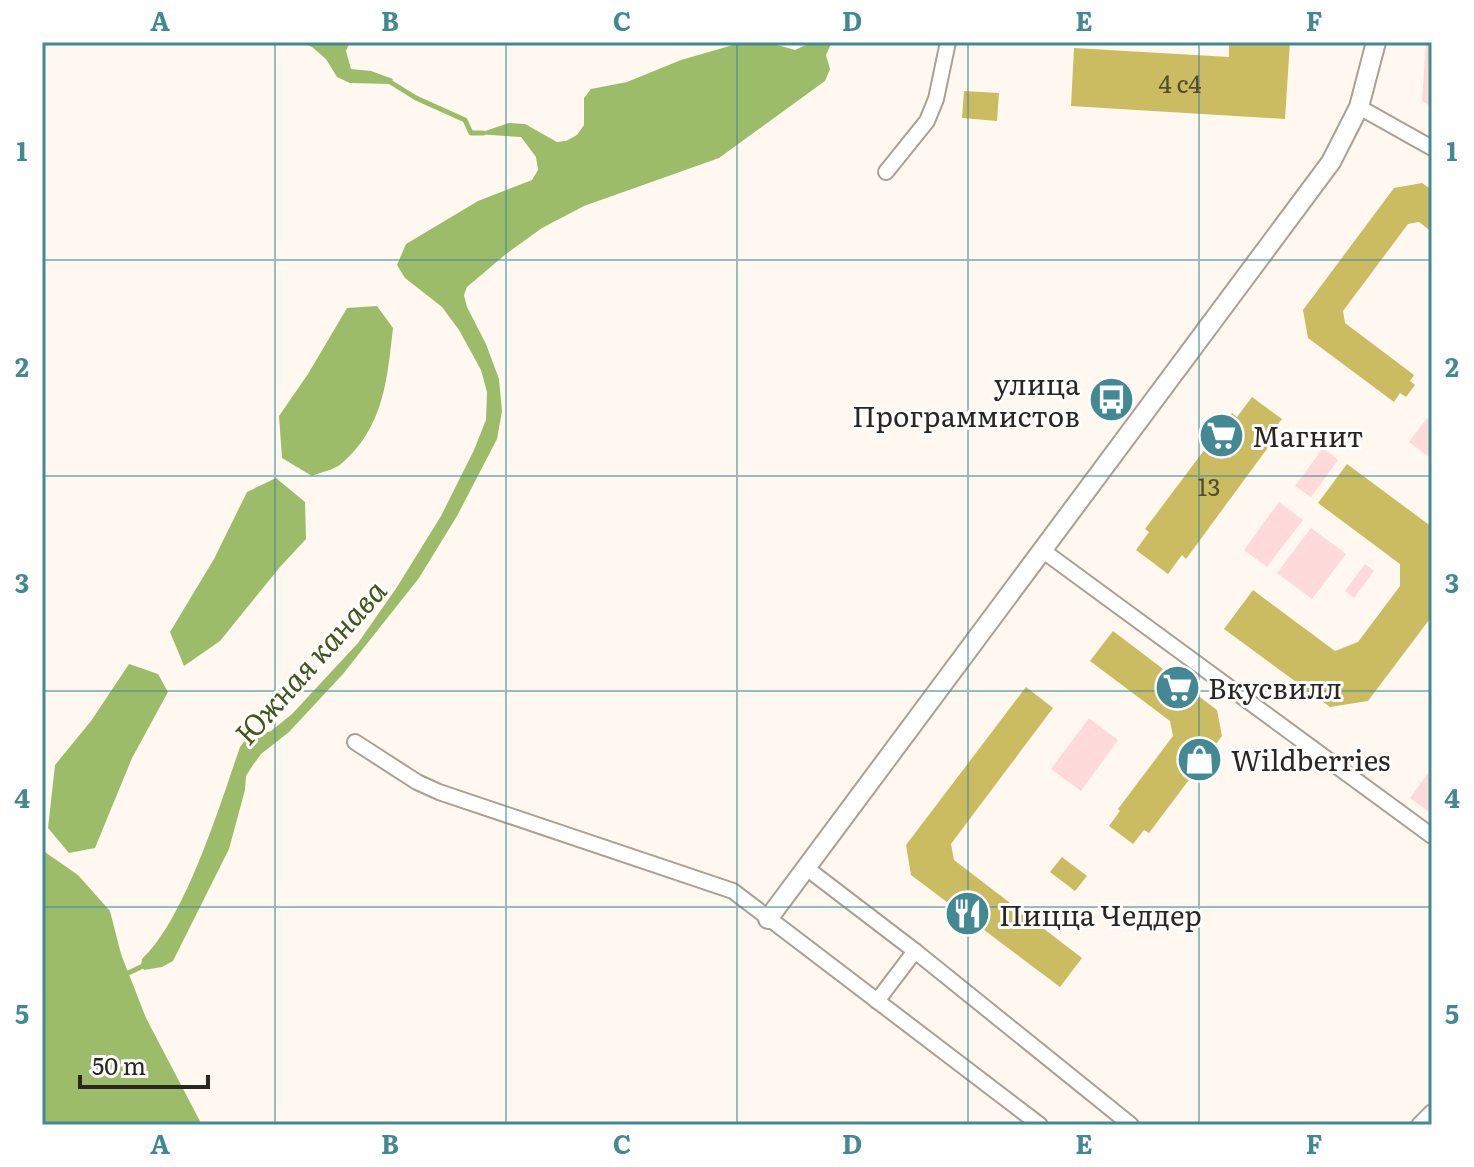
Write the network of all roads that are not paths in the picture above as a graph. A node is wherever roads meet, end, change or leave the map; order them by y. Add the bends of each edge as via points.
1 (948, 42) edge
2 (1376, 42) edge
3 (1359, 107) junction
4 (1432, 148) edge
5 (886, 172) dead end
6 (1042, 550) junction
7 (355, 742) dead end
8 (1432, 836) edge
9 (805, 867) junction
10 (768, 919) junction
11 (915, 951) junction
12 (877, 1001) junction
13 (1432, 1112) edge
14 (1040, 1125) edge
15 (1131, 1125) edge
16 (1419, 1125) edge

1 - 5 street via 927,121
2 - 3 street
3 - 4 street
3 - 6 street via 1331,162
6 - 8 street
6 - 9 street
7 - 10 street via 439,792 733,891
9 - 10 street
9 - 11 street
10 - 12 street
11 - 12 street
11 - 15 street
12 - 14 street
13 - 16 street

